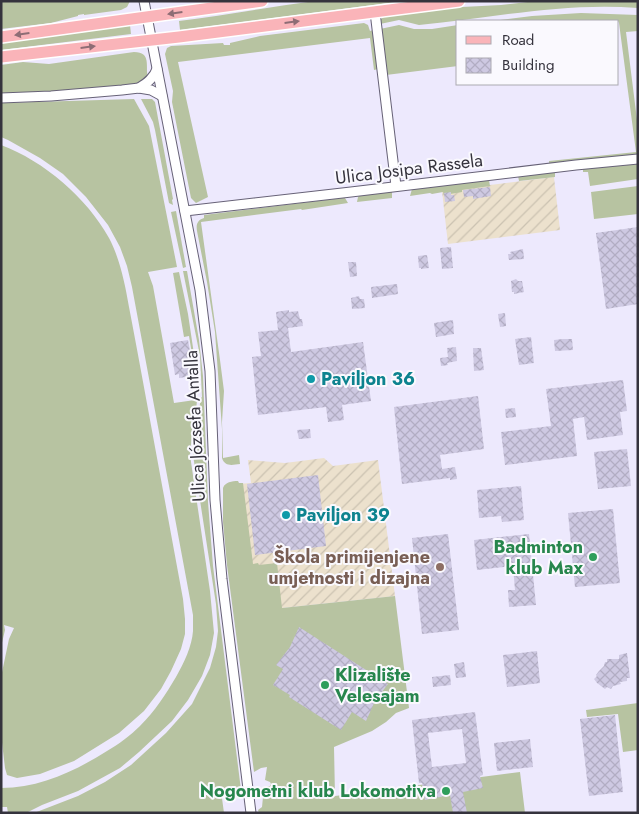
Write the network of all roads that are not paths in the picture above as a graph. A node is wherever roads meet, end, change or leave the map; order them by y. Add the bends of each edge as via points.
1 (144, 1) edge
2 (262, 1) edge
3 (459, 1) edge
4 (375, 12) junction
5 (146, 16) junction
6 (1, 37) edge
7 (151, 40) junction
8 (1, 57) edge
9 (157, 70) junction
10 (139, 88) junction
11 (162, 96) junction
12 (1, 98) edge
13 (638, 159) edge
14 (396, 186) junction
15 (185, 211) junction
16 (252, 813) edge

1 - 5 street, Ulica Józsefa Antalla
2 -> 5 main road
3 - 4 main road
7 -> 4 main road
4 - 14 street
5 -> 6 main road
5 - 7 street, Ulica Józsefa Antalla
8 -> 7 main road
7 - 9 street, Ulica Józsefa Antalla
9 - 10 street
9 - 11 street, Ulica Józsefa Antalla
10 - 11 street
10 - 12 street
11 - 15 street, Ulica Józsefa Antalla
13 - 14 street, Ulica Josipa Rassela
14 - 15 street, Ulica Josipa Rassela
15 - 16 street, Ulica Józsefa Antalla via 200,290 210,371 222,579

